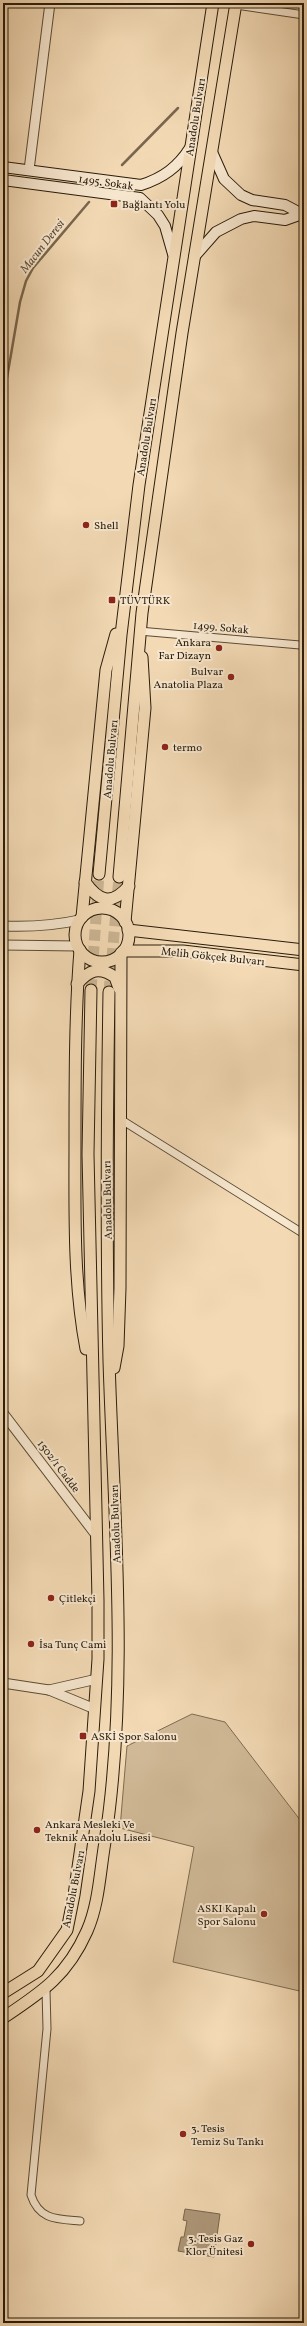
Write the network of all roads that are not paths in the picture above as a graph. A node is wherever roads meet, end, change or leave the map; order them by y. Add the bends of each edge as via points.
1 (50, 3) edge
2 (213, 3) edge
3 (236, 4) edge
4 (304, 15) edge
5 (190, 148) junction
6 (212, 152) junction
7 (3, 167) edge
8 (29, 170) junction
9 (3, 180) edge
10 (100, 180) junction
11 (27, 183) junction
12 (98, 193) junction
13 (303, 214) edge
14 (174, 254) junction
15 (194, 257) junction
16 (124, 603) junction
17 (139, 635) junction
18 (300, 645) dead end
19 (99, 874) tunnel mouth
20 (119, 877) tunnel mouth
21 (85, 882) junction
22 (130, 886) junction
23 (81, 918) junction
24 (3, 926) edge
25 (126, 926) junction
26 (3, 945) edge
27 (79, 948) junction
28 (304, 950) edge
29 (122, 952) junction
30 (304, 966) edge
31 (77, 984) junction
32 (91, 990) tunnel mouth
33 (115, 992) junction
34 (120, 1119) junction
35 (304, 1234) edge
36 (92, 1379) junction
37 (110, 1390) junction
38 (3, 1413) edge
39 (96, 1535) junction
40 (97, 1679) junction
41 (3, 1683) edge
42 (49, 1690) junction
43 (95, 1709) junction
44 (46, 1990) junction
45 (3, 1993) edge
46 (3, 2018) edge
47 (80, 2221) dead end

1 - 8 street
2 - 5 main road, Anadolu Bulvarı
3 - 4 street
3 - 6 main road, Anadolu Bulvarı
5 - 10 main road, 1495. Sokak via 178,164 156,181 141,185
5 - 14 main road, Anadolu Bulvarı
6 - 13 main road, Anadolu Bulvarı via 224,179 241,195 252,200 285,205
6 - 15 main road, Anadolu Bulvarı
7 - 8 main road, 1495. Sokak
8 - 10 main road, 1495. Sokak
8 - 11 main road
9 - 11 main road, 1495. Sokak
10 - 12 main road
11 - 12 main road, 1495. Sokak
12 - 14 main road, 1495. Sokak via 140,198 158,215 165,226
13 - 15 main road via 285,220 254,216 241,219 216,232
14 - 16 main road, Anadolu Bulvarı
15 - 17 main road, Anadolu Bulvarı
16 - 19 main road, Anadolu Bulvarı
16 - 21 main road via 106,670
17 - 18 street, 1499. Sokak
17 - 20 main road, Anadolu Bulvarı
17 - 22 main road via 145,708
21 - 22 main road via 93,893 102,899 112,899
21 - 23 main road
22 - 25 main road
23 - 24 street via 32,928
23 - 25 main road via 89,912 105,908 116,913
23 - 27 main road via 75,938
25 - 28 main road, Melih Gökçek Bulvarı
25 - 29 main road via 128,937
26 - 27 street
27 - 29 main road via 92,960 99,961 115,958
27 - 31 main road
29 - 30 main road, Melih Gökçek Bulvarı via 182,951
29 - 33 main road
31 - 33 main road via 91,971 100,969 115,977
31 - 36 main road via 75,1174 78,1286 83,1334
32 - 36 main road, Anadolu Bulvarı via 88,1154
33 - 34 main road
33 - 37 main road, Anadolu Bulvarı via 106,1135
34 - 35 street
34 - 37 main road via 118,1346
36 - 39 main road, Anadolu Bulvarı
37 - 44 main road, Anadolu Bulvarı via 119,1631 110,1805 95,1904 88,1930 70,1964
38 - 39 street, 1502/1 Cadde
39 - 40 main road, Anadolu Bulvarı
40 - 42 street
40 - 43 main road, Anadolu Bulvarı
41 - 42 street
42 - 43 street
43 - 45 main road, Anadolu Bulvarı via 89,1791 74,1896 66,1930 38,1971
44 - 46 main road, Anadolu Bulvarı
44 - 47 street via 48,2029 31,2195 35,2207 52,2218

